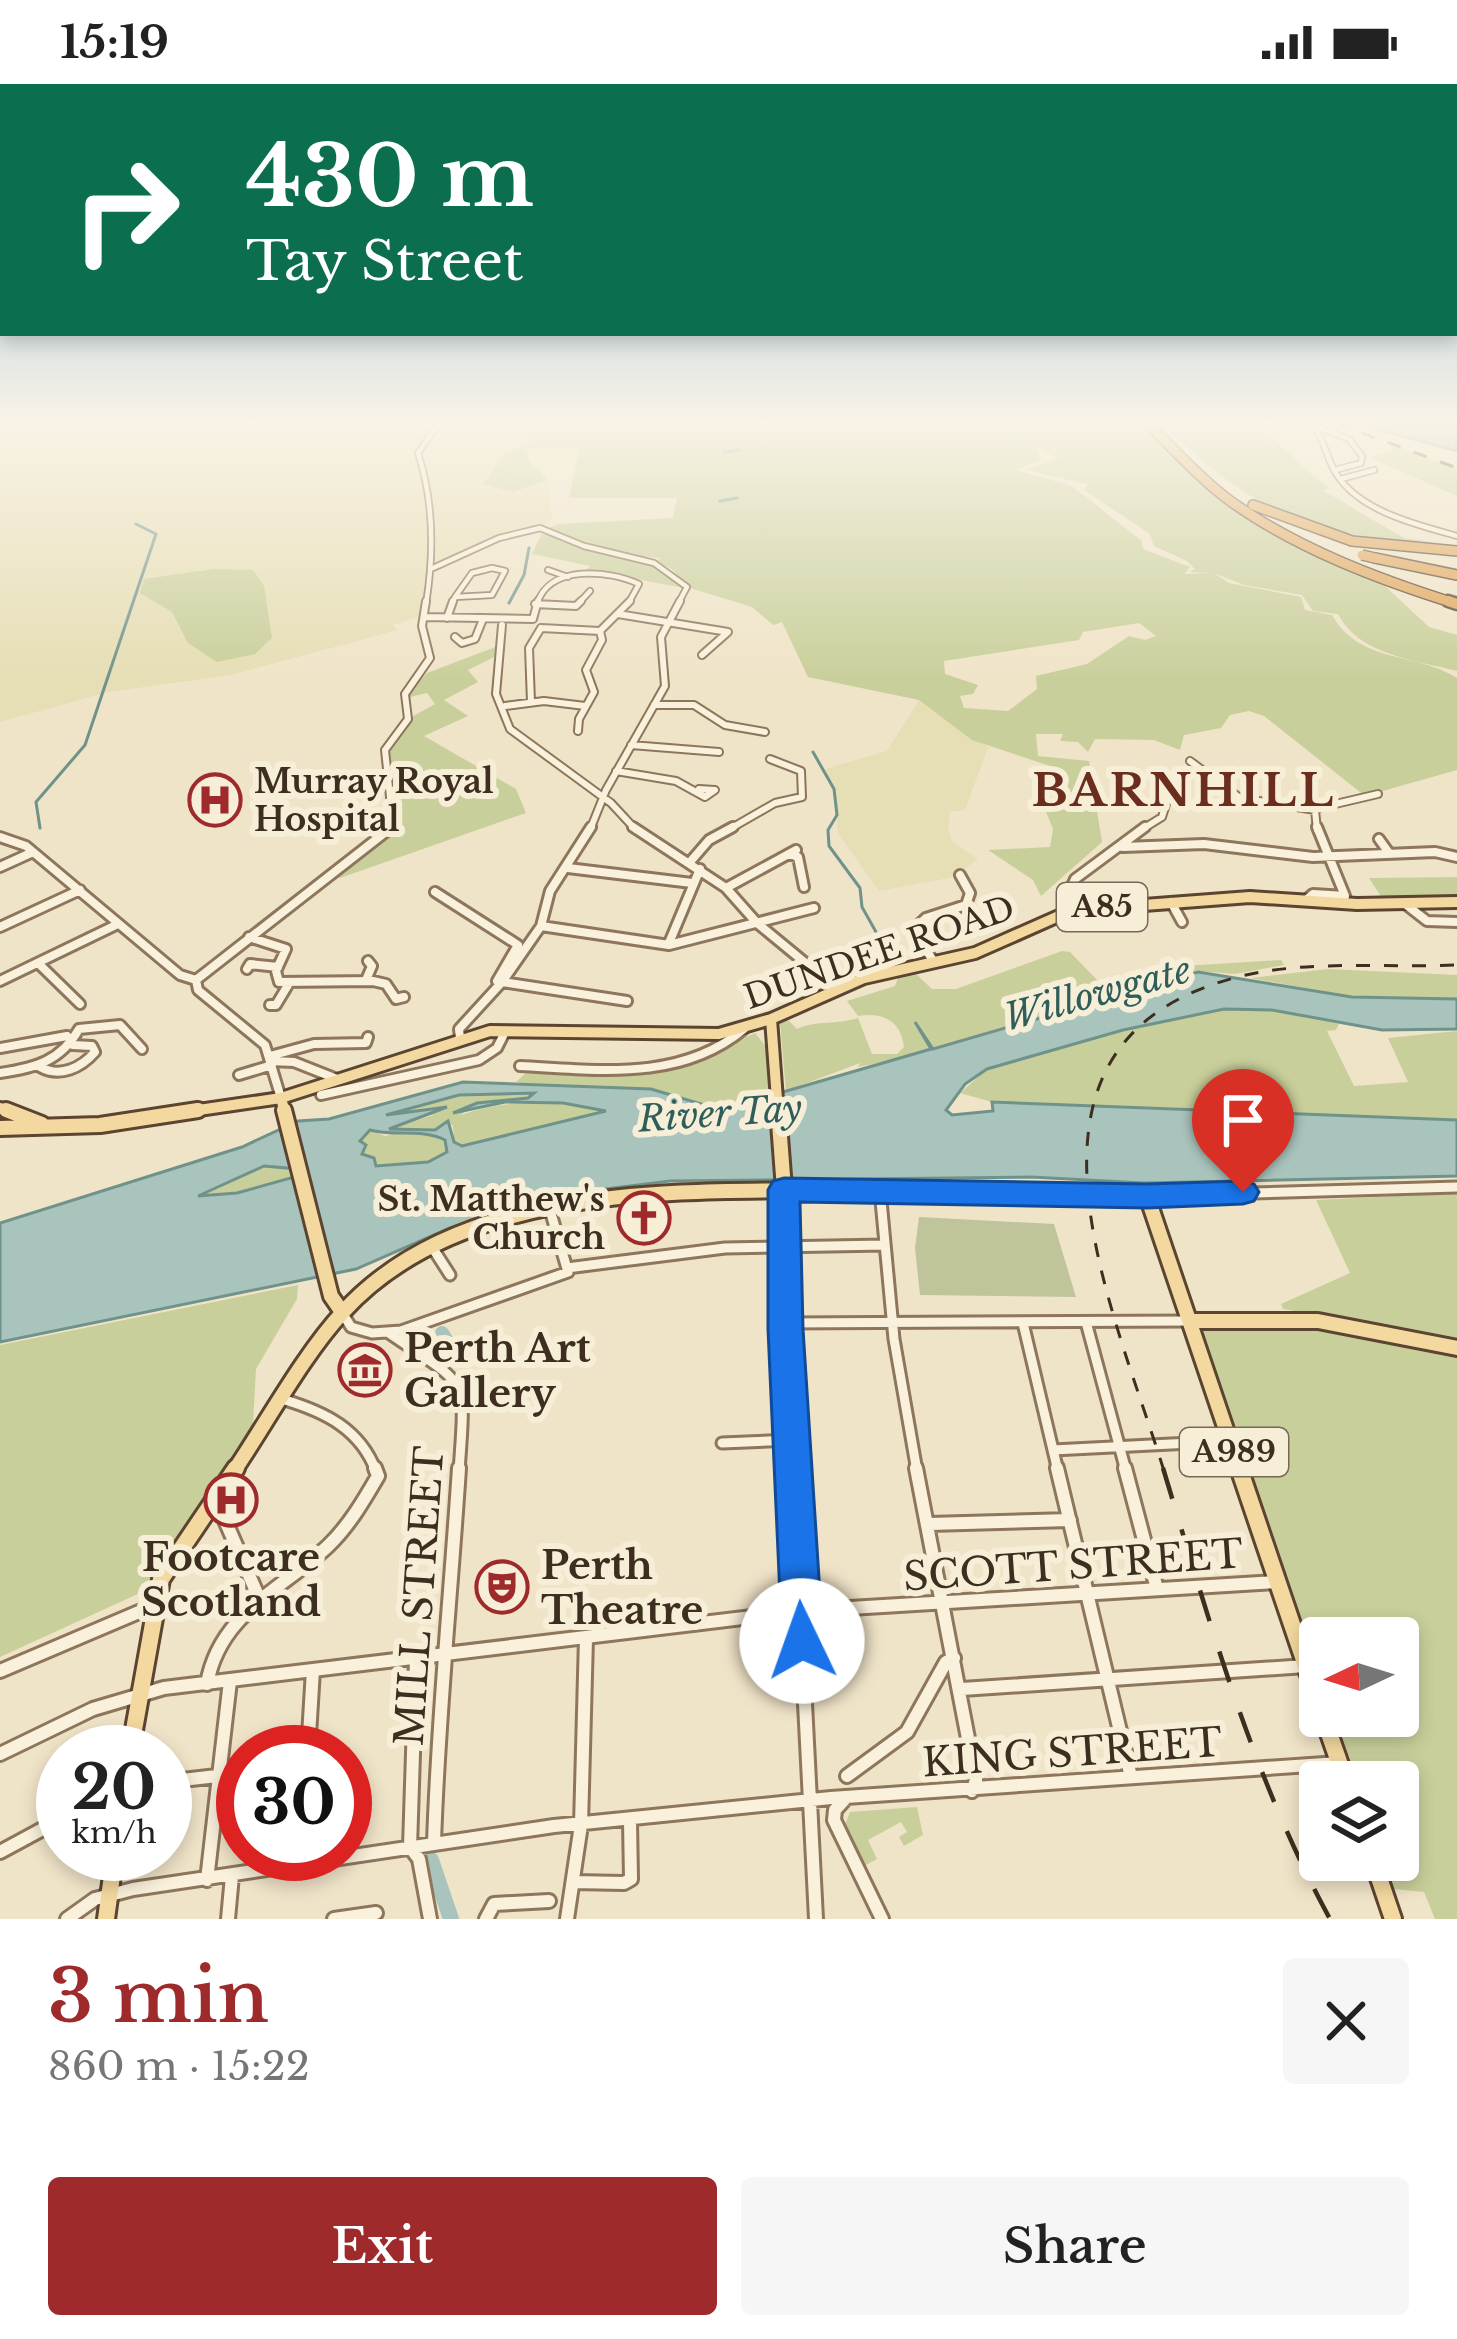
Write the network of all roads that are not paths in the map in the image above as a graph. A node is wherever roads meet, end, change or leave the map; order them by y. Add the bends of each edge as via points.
1 (429, 509) edge
2 (1249, 509) edge
3 (1252, 509) edge
4 (1260, 509) edge
5 (1386, 509) edge
6 (1457, 536) edge
7 (1414, 544) junction
8 (1397, 545) junction
9 (1457, 552) edge
10 (433, 565) junction
11 (548, 570) dead end
12 (1457, 573) edge
13 (568, 577) junction
14 (1413, 589) junction
15 (590, 591) dead end
16 (1457, 593) edge
17 (454, 597) junction
18 (1440, 599) junction
19 (535, 604) junction
20 (1457, 604) edge
21 (616, 614) junction
22 (424, 617) junction
23 (447, 618) junction
24 (483, 619) junction
25 (533, 619) junction
26 (670, 619) junction
27 (502, 625) dead end
28 (541, 628) junction
29 (600, 631) junction
30 (455, 638) dead end
31 (702, 655) dead end
32 (531, 702) junction
33 (654, 705) junction
34 (505, 706) junction
35 (585, 706) junction
36 (759, 728) dead end
37 (578, 731) dead end
38 (631, 746) junction
39 (719, 752) dead end
40 (770, 759) dead end
41 (1190, 761) dead end
42 (616, 772) junction
43 (699, 790) dead end
44 (1378, 794) dead end
45 (603, 799) junction
46 (1166, 804) dead end
47 (1314, 809) junction
48 (0, 838) edge
49 (1378, 839) dead end
50 (1123, 848) junction
51 (33, 851) junction
52 (1390, 854) junction
53 (1329, 857) junction
54 (1457, 857) edge
55 (689, 862) junction
56 (0, 867) edge
57 (566, 868) junction
58 (700, 869) junction
59 (960, 875) dead end
60 (692, 883) junction
61 (803, 887) dead end
62 (727, 888) junction
63 (80, 890) junction
64 (435, 892) dead end
65 (1307, 898) junction
66 (1171, 902) junction
67 (1457, 902) edge
68 (1404, 903) junction
69 (814, 908) dead end
70 (1078, 911) junction
71 (755, 921) junction
72 (1182, 922) dead end
73 (1457, 922) edge
74 (118, 924) junction
75 (541, 926) junction
76 (0, 927) edge
77 (249, 937) junction
78 (669, 944) junction
79 (368, 961) dead end
80 (934, 962) junction
81 (38, 963) junction
82 (278, 967) junction
83 (247, 969) dead end
84 (196, 980) junction
85 (366, 980) junction
86 (0, 981) edge
87 (288, 985) junction
88 (499, 985) junction
89 (837, 989) junction
90 (404, 997) dead end
91 (626, 1001) dead end
92 (80, 1004) dead end
93 (269, 1005) dead end
94 (771, 1019) junction
95 (749, 1026) junction
96 (505, 1030) junction
97 (368, 1037) dead end
98 (460, 1038) junction
99 (70, 1041) junction
100 (774, 1042) junction
101 (0, 1048) edge
102 (142, 1049) dead end
103 (271, 1060) junction
104 (520, 1066) dead end
105 (40, 1067) junction
106 (246, 1071) dead end
107 (0, 1073) edge
108 (337, 1079) junction
109 (321, 1096) dead end
110 (281, 1098) junction
111 (0, 1108) edge
112 (45, 1125) junction
113 (0, 1128) edge
114 (783, 1185) junction
115 (1457, 1187) edge
116 (880, 1190) junction
117 (1147, 1196) junction
118 (549, 1208) junction
119 (782, 1244) junction
120 (884, 1245) junction
121 (432, 1247) junction
122 (567, 1270) junction
123 (450, 1275) dead end
124 (342, 1312) junction
125 (1086, 1322) junction
126 (1190, 1322) junction
127 (785, 1323) junction
128 (894, 1323) junction
129 (1023, 1323) junction
130 (388, 1333) junction
131 (1457, 1348) edge
132 (285, 1400) junction
133 (793, 1440) junction
134 (1230, 1441) junction
135 (722, 1444) dead end
136 (1119, 1447) junction
137 (1053, 1450) junction
138 (211, 1505) junction
139 (1070, 1520) junction
140 (928, 1524) junction
141 (1277, 1582) junction
142 (1157, 1589) junction
143 (1088, 1594) junction
144 (259, 1598) junction
145 (944, 1603) junction
146 (153, 1606) junction
147 (801, 1611) junction
148 (586, 1638) junction
149 (1299, 1645) edge
150 (443, 1655) junction
151 (954, 1658) junction
152 (416, 1660) junction
153 (1299, 1667) edge
154 (313, 1670) junction
155 (0, 1671) edge
156 (1108, 1679) junction
157 (230, 1681) junction
158 (207, 1684) junction
159 (962, 1689) junction
160 (140, 1693) junction
161 (135, 1725) edge
162 (224, 1725) edge
163 (310, 1725) edge
164 (0, 1754) edge
165 (1299, 1766) edge
166 (847, 1776) dead end
167 (1131, 1777) junction
168 (972, 1791) junction
169 (216, 1794) edge
170 (846, 1798) junction
171 (810, 1801) junction
172 (630, 1820) junction
173 (581, 1825) junction
174 (36, 1833) edge
175 (434, 1843) junction
176 (410, 1847) junction
177 (372, 1851) edge
178 (0, 1852) edge
179 (216, 1879) edge
180 (207, 1880) junction
181 (112, 1881) edge
182 (232, 1881) edge
183 (1379, 1881) edge
184 (573, 1882) junction
185 (110, 1895) junction
186 (549, 1900) dead end
187 (376, 1912) dead end
188 (68, 1919) edge
189 (106, 1919) edge
190 (228, 1919) edge
191 (334, 1919) edge
192 (430, 1919) edge
193 (486, 1919) edge
194 (567, 1919) edge
195 (816, 1919) edge
196 (882, 1919) edge
197 (1393, 1919) edge

1 - 10 street
2 - 18 highway via 1387,582
3 - 12 highway via 1280,526 1370,555
4 - 7 highway via 1361,542
5 - 6 street
7 - 8 highway
7 - 9 highway
8 - 9 highway
8 - 14 highway via 1375,550 1367,563
10 - 22 street
10 - 26 street via 546,529 682,579 686,590
11 - 13 street
13 - 19 street via 544,588
13 - 21 street via 596,571 638,583
14 - 16 highway
14 - 18 highway
15 - 19 street via 576,606
17 - 17 street via 466,575 505,572 495,593
17 - 23 street
18 - 20 highway
19 - 25 street
21 - 26 street
21 - 29 street
22 - 23 street
22 - 77 street via 430,658 405,694 408,719 385,750 393,825
23 - 24 street
24 - 25 street
24 - 30 street via 475,639
25 - 28 street
26 - 31 street via 728,632
26 - 33 street via 660,645 667,679
27 - 34 street via 496,688
28 - 29 street
28 - 32 street via 529,648
29 - 35 street via 586,670 594,691
32 - 34 street
32 - 35 street
33 - 36 street via 694,705 725,725
33 - 38 street
34 - 45 street via 516,735
35 - 37 street
38 - 39 street via 690,744
38 - 42 street
40 - 55 street via 801,771 802,797 700,845
41 - 47 street via 1246,800
42 - 43 street
42 - 45 street
44 - 47 street
45 - 55 street via 644,837
45 - 57 street
46 - 50 street via 1162,817 1132,832
47 - 53 street
48 - 51 street
49 - 52 street
50 - 53 street via 1204,844
50 - 70 street via 1078,874 1071,888
51 - 56 street
51 - 63 street
52 - 53 street
52 - 54 street
53 - 65 street via 1345,896
55 - 58 street
57 - 60 street
57 - 75 street
58 - 60 street
58 - 62 street
59 - 80 street via 970,893 966,905 913,930
60 - 78 street
61 - 62 street via 792,852
62 - 71 street
63 - 74 street
63 - 76 street
64 - 88 street via 518,945
65 - 66 main road, DUNDEE ROAD / A85
65 - 68 main road, DUNDEE ROAD / A85
66 - 70 main road, DUNDEE ROAD / A85
66 - 72 street
67 - 68 main road, DUNDEE ROAD / A85
68 - 73 street via 1413,916
69 - 71 street
70 - 80 main road, DUNDEE ROAD / A85
71 - 78 street
71 - 89 street
74 - 81 street
74 - 84 street
75 - 78 street
75 - 88 street
77 - 82 street via 286,949
77 - 84 street
79 - 85 street
80 - 89 main road, DUNDEE ROAD / A85
81 - 86 street
81 - 92 street
82 - 83 street
82 - 87 street via 276,977
84 - 103 street via 195,988 254,1035
85 - 87 street
85 - 90 street
87 - 93 street
88 - 91 street
88 - 98 street via 470,1013
89 - 94 main road, DUNDEE ROAD / A85
94 - 95 main road, DUNDEE ROAD / A85
94 - 100 main road
95 - 96 main road, DUNDEE ROAD / A85 via 701,1035
95 - 100 main road
95 - 104 street via 661,1070
96 - 98 main road, DUNDEE ROAD / A85
96 - 109 street via 496,1053 482,1062 369,1078
97 - 103 street
98 - 108 main road, A85
99 - 101 street
99 - 102 street via 79,1029 112,1024
99 - 105 street
99 - 105 street via 96,1050 87,1063
100 - 114 main road
103 - 106 street
103 - 108 street
103 - 110 street
105 - 107 street
108 - 110 main road, A85
110 - 112 main road via 92,1126
110 - 124 main road via 331,1296
111 - 112 main road
112 - 113 main road
114 - 116 main road
114 - 118 main road
114 - 119 street
115 - 117 street
116 - 117 main road
116 - 120 street
117 - 126 main road, A989
118 - 121 main road
118 - 122 street
119 - 120 street
119 - 122 street via 615,1258
119 - 127 street
120 - 128 street
121 - 123 street
121 - 124 main road
122 - 130 street
124 - 130 street via 351,1327
124 - 132 main road
125 - 126 street
125 - 129 street
125 - 136 street
126 - 131 main road via 1318,1321
126 - 134 main road, A989
127 - 128 street
127 - 133 street
128 - 129 street
128 - 140 street
129 - 137 street
130 - 150 street, MILL STREET via 457,1380 464,1397
132 - 138 main road
132 - 144 street via 349,1427 376,1480 331,1543
133 - 135 street
133 - 147 street
134 - 136 street
134 - 141 main road, A989
136 - 137 street
136 - 142 street
137 - 139 street
138 - 144 street
138 - 146 main road via 161,1579
139 - 140 street
139 - 143 street
140 - 145 street
141 - 142 street, SCOTT STREET
141 - 149 main road, A989
142 - 143 street, SCOTT STREET
143 - 145 street, SCOTT STREET
143 - 156 street
144 - 158 street via 212,1654
145 - 147 street, SCOTT STREET
145 - 151 street
146 - 155 street
146 - 160 main road
147 - 148 street, SCOTT STREET
147 - 171 street
148 - 150 street, SCOTT STREET
148 - 173 street
150 - 152 street, SCOTT STREET
150 - 175 street, MILL STREET
151 - 159 street
151 - 166 street via 907,1732
152 - 154 street, SCOTT STREET
152 - 176 street
153 - 156 street
154 - 157 street, SCOTT STREET
154 - 163 street
156 - 159 street
156 - 167 street
157 - 158 street, SCOTT STREET
157 - 162 street
158 - 160 street, SCOTT STREET
159 - 168 street
160 - 161 main road
160 - 164 street, SCOTT STREET
165 - 167 street, KING STREET
167 - 168 street, KING STREET
168 - 170 street, KING STREET
169 - 180 street
170 - 171 street, KING STREET
170 - 196 street via 834,1820
171 - 172 street, KING STREET
171 - 195 street
172 - 173 street, KING STREET
172 - 184 street via 631,1879
173 - 175 street, KING STREET
173 - 184 street
174 - 178 street
175 - 176 street, KING STREET
176 - 177 street, KING STREET
176 - 192 street
179 - 180 street, KING STREET
180 - 185 street, KING STREET
181 - 185 main road
182 - 190 street
183 - 197 main road
184 - 194 street
185 - 188 street
185 - 189 main road
186 - 193 street via 494,1904
187 - 191 street

